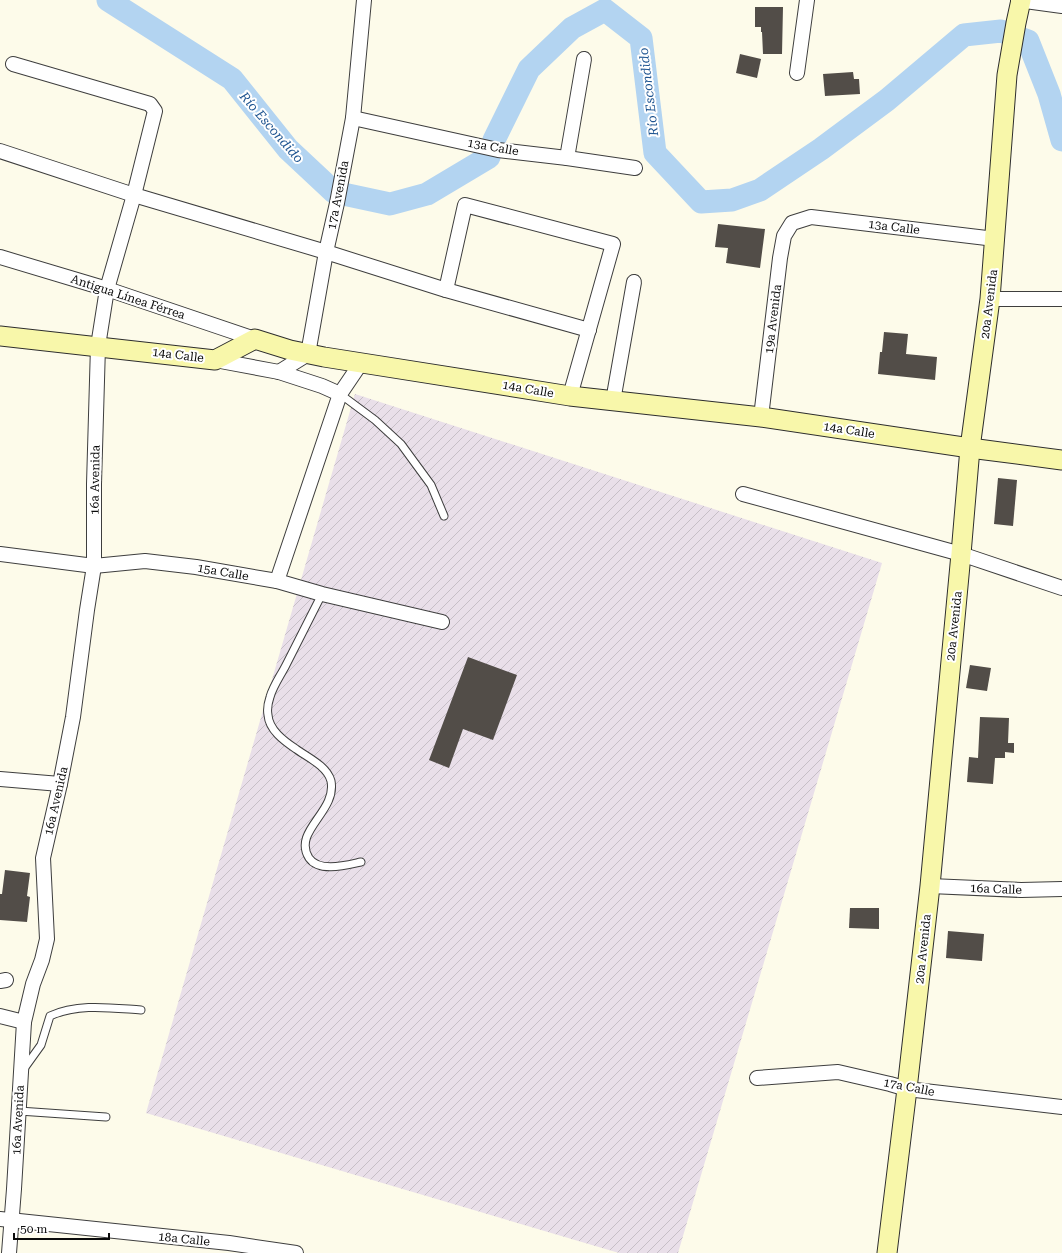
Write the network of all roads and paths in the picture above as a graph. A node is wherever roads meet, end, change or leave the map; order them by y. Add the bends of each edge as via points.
1 (364, 0) edge
2 (807, 0) edge
3 (1018, 0) edge
4 (1021, 0) edge
5 (1062, 6) edge
6 (584, 59) dead end
7 (13, 64) dead end
8 (797, 73) dead end
9 (353, 118) junction
10 (0, 152) edge
11 (567, 158) junction
12 (635, 168) dead end
13 (134, 195) junction
14 (792, 223) joint
15 (995, 239) junction
16 (326, 252) junction
17 (0, 257) edge
18 (634, 282) dead end
19 (107, 289) junction
20 (446, 290) junction
21 (990, 299) junction
22 (1062, 299) edge
23 (589, 330) junction
24 (0, 336) edge
25 (255, 339) junction
26 (98, 346) junction
27 (308, 354) junction
28 (215, 360) junction
29 (361, 363) junction
30 (279, 372) junction
31 (340, 394) junction
32 (570, 396) junction
33 (613, 401) junction
34 (761, 417) junction
35 (970, 448) junction
36 (1062, 460) edge
37 (743, 494) dead end
38 (444, 516) dead end
39 (0, 554) edge
40 (962, 554) junction
41 (94, 566) junction
42 (277, 581) junction
43 (1062, 588) edge
44 (322, 594) junction
45 (442, 622) dead end
46 (0, 779) edge
47 (60, 784) junction
48 (361, 862) dead end
49 (930, 886) junction
50 (1062, 890) edge
51 (141, 1010) dead end
52 (0, 1016) edge
53 (24, 1022) junction
54 (21, 1074) junction
55 (757, 1078) dead end
56 (907, 1089) junction
57 (1062, 1107) edge
58 (19, 1111) junction
59 (106, 1117) dead end
60 (6, 1220) edge
61 (228, 1248) edge
62 (9, 1253) edge
63 (296, 1253) edge
64 (887, 1253) edge

1 - 9 street, 17a Avenida
2 - 8 street
3 - 4 street
4 - 5 street
4 - 15 street, 20a Avenida via 1007,76
6 - 11 street
7 - 13 street, 16a Avenida via 150,104 155,111
9 - 11 street, 13a Calle via 492,148
9 - 16 street, 17a Avenida
10 - 13 street
11 - 12 street, 13a Calle
13 - 16 street
13 - 19 street, 16a Avenida
14 - 15 street, 13a Calle via 811,217
14 - 34 street, 19a Avenida via 784,236 780,258
15 - 21 street, 20a Avenida
16 - 20 street
16 - 27 street, 17a Avenida
17 - 19 street, Antigua Línea Férrea
18 - 33 street
19 - 25 street, Antigua Línea Férrea
19 - 26 street, 16a Avenida
20 - 23 street
20 - 23 street via 465,205 613,244
21 - 22 street
21 - 35 street, 20a Avenida
23 - 32 street
24 - 26 street, 14a Calle
25 - 27 street, 14a Calle
25 - 28 street, 14a Calle
26 - 28 street, 14a Calle
26 - 41 street, 16a Avenida
27 - 29 street, 14a Calle
27 - 30 street
28 - 30 street
29 - 31 street
29 - 32 street, 14a Calle
30 - 31 street
31 - 38 lane via 375,420 401,444 431,484
31 - 42 street
32 - 33 street, 14a Calle
33 - 34 street, 14a Calle
34 - 35 street, 14a Calle
35 - 36 street, 14a Calle
35 - 40 street, 20a Avenida
37 - 40 street
39 - 41 street, 15a Calle
40 - 43 street
40 - 49 street, 20a Avenida
41 - 42 street, 15a Calle via 145,561
41 - 47 street, 16a Avenida via 73,717
42 - 44 street, 15a Calle
44 - 45 street, 15a Calle
44 - 48 lane via 270,696 268,716 278,736 320,766 331,782 328,802 308,832 305,843 311,861 322,866 337,867
46 - 47 street
47 - 53 street, 16a Avenida via 43,858 47,939
49 - 50 street, 16a Calle
49 - 56 street, 20a Avenida
51 - 54 lane via 93,1007 61,1011 50,1016 41,1045
52 - 53 street
53 - 54 street, 16a Avenida
54 - 58 street, 16a Avenida
55 - 56 street, 17a Calle via 838,1072
56 - 57 street, 17a Calle
56 - 64 street, 20a Avenida
58 - 59 lane
58 - 60 street, 16a Avenida
60 - 61 street, 18a Calle
60 - 62 street, 16a Avenida
61 - 63 street, 18a Calle

